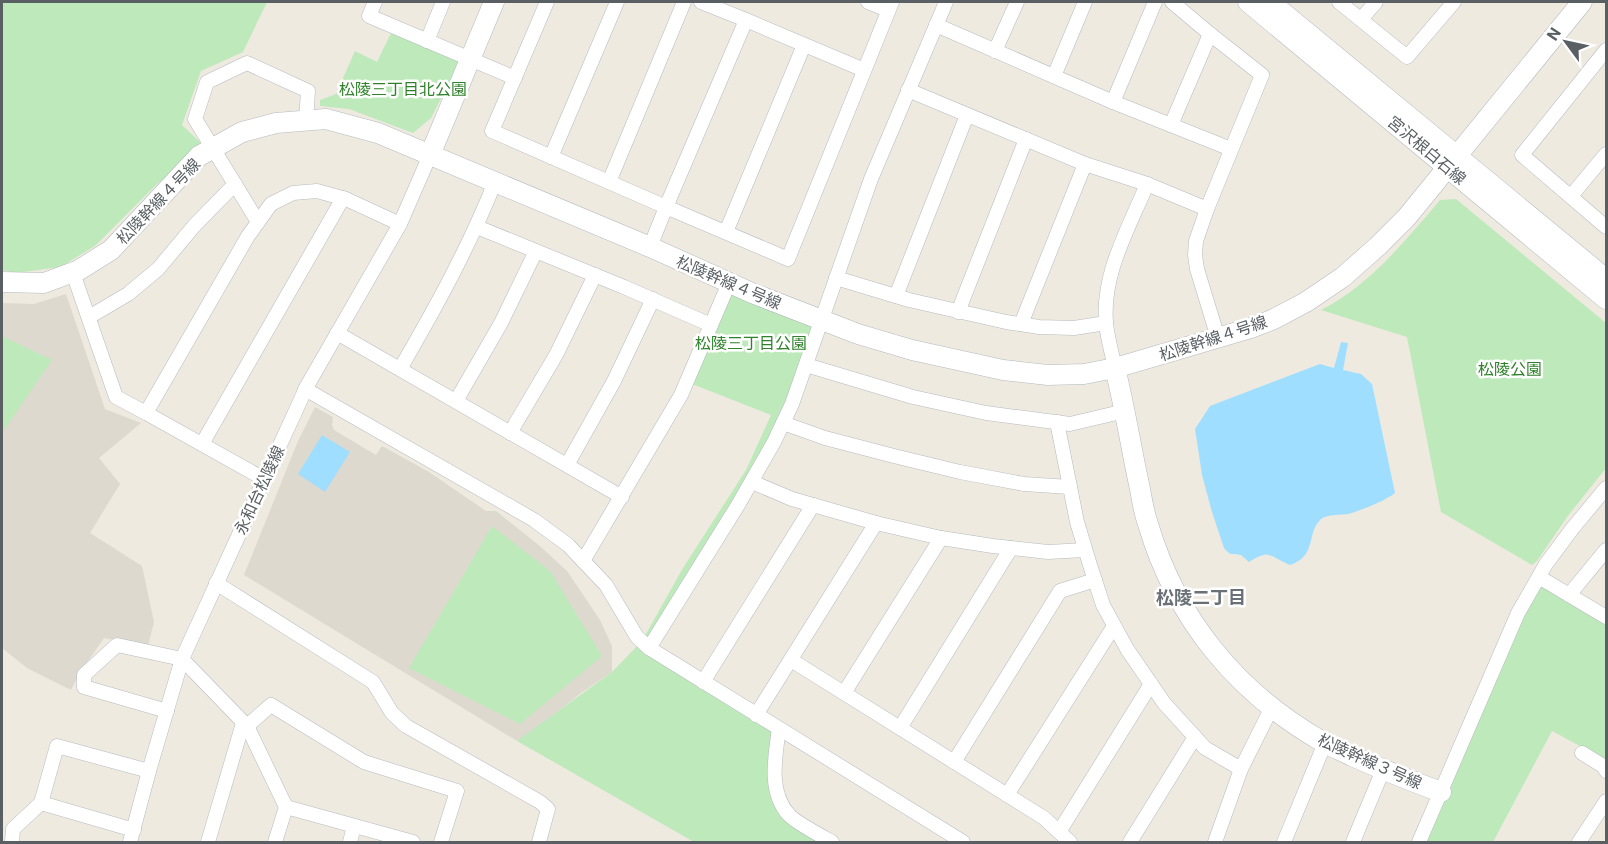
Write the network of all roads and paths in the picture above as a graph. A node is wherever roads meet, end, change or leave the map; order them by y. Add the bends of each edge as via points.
1 (375, 2) edge
2 (443, 2) edge
3 (494, 2) edge
4 (547, 2) edge
5 (617, 2) edge
6 (684, 2) edge
7 (700, 2) edge
8 (868, 2) edge
9 (946, 2) edge
10 (1017, 2) edge
11 (1085, 2) edge
12 (1155, 2) edge
13 (1173, 2) edge
14 (1248, 2) edge
15 (1270, 2) edge
16 (1339, 2) edge
17 (1376, 2) edge
18 (1454, 2) edge
19 (1582, 2) edge
20 (890, 6) edge
21 (1361, 19) junction
22 (746, 20) junction
23 (936, 26) junction
24 (1210, 34) junction
25 (427, 40) junction
26 (804, 45) junction
27 (1606, 50) edge
28 (995, 51) junction
29 (470, 59) junction
30 (864, 70) junction
31 (1054, 76) junction
32 (515, 78) junction
33 (908, 90) junction
34 (1113, 102) junction
35 (967, 115) junction
36 (306, 121) junction
37 (1171, 125) junction
38 (1026, 139) junction
39 (213, 149) junction
40 (1231, 149) junction
41 (1606, 154) edge
42 (429, 155) junction
43 (551, 157) junction
44 (1452, 161) junction
45 (1085, 164) junction
46 (495, 182) junction
47 (609, 182) junction
48 (235, 184) junction
49 (1147, 184) junction
50 (1571, 196) junction
51 (343, 198) junction
52 (666, 207) junction
53 (1207, 209) junction
54 (258, 222) junction
55 (400, 224) junction
56 (477, 226) junction
57 (1606, 227) edge
58 (726, 232) junction
59 (650, 247) junction
60 (536, 251) junction
61 (73, 273) junction
62 (595, 275) junction
63 (836, 278) junction
64 (1606, 279) edge
65 (2, 282) edge
66 (729, 282) junction
67 (896, 296) junction
68 (653, 299) junction
69 (1606, 299) edge
70 (958, 312) junction
71 (89, 317) junction
72 (821, 320) junction
73 (1106, 323) junction
74 (1021, 324) junction
75 (711, 325) junction
76 (337, 333) junction
77 (1218, 338) junction
78 (806, 365) junction
79 (1115, 368) junction
80 (400, 369) junction
81 (305, 389) junction
82 (456, 401) junction
83 (1125, 411) junction
84 (146, 412) junction
85 (1057, 422) junction
86 (783, 423) junction
87 (510, 433) junction
88 (202, 444) junction
89 (567, 465) junction
90 (264, 479) junction
91 (752, 482) junction
92 (1070, 487) junction
93 (1606, 488) edge
94 (622, 497) junction
95 (813, 505) junction
96 (876, 523) junction
97 (941, 538) junction
98 (1011, 548) junction
99 (1085, 550) junction
100 (1606, 550) edge
101 (583, 561) junction
102 (1539, 577) junction
103 (1095, 580) junction
104 (216, 583) junction
105 (1569, 595) junction
106 (1606, 617) edge
107 (1114, 626) junction
108 (650, 648) junction
109 (182, 660) junction
110 (791, 660) junction
111 (703, 682) junction
112 (1151, 684) junction
113 (844, 693) junction
114 (1271, 709) junction
115 (167, 711) junction
116 (756, 715) junction
117 (245, 724) junction
118 (900, 728) junction
119 (779, 729) junction
120 (1195, 737) junction
121 (1325, 743) junction
122 (1582, 753) dead end
123 (954, 762) junction
124 (1241, 769) junction
125 (1383, 770) junction
126 (149, 771) junction
127 (1606, 771) edge
128 (1440, 792) junction
129 (1007, 795) junction
130 (1606, 801) edge
131 (41, 803) junction
132 (285, 807) junction
133 (354, 826) junction
134 (1059, 832) junction
135 (132, 836) edge
136 (1419, 842) edge
137 (12, 843) edge
138 (208, 843) edge
139 (275, 843) edge
140 (350, 843) edge
141 (413, 843) edge
142 (441, 843) edge
143 (539, 843) edge
144 (832, 843) edge
145 (963, 843) edge
146 (1070, 843) edge
147 (1130, 843) edge
148 (1215, 843) edge
149 (1284, 843) edge
150 (1353, 843) edge
151 (1579, 843) edge

1 - 25 street via 369,16
2 - 25 street
3 - 29 street
4 - 32 street
5 - 43 street
6 - 47 street
7 - 22 street
8 - 20 street
9 - 23 street
10 - 28 street
11 - 31 street
12 - 34 street
13 - 24 street
14 - 44 street, 宮沢根白石線
15 - 44 street
16 - 21 street
17 - 21 street
18 - 21 street via 1407,57
19 - 44 street, 松陵幹線４号線
20 - 30 street
22 - 26 street
22 - 52 street
23 - 28 street
23 - 33 street
24 - 37 street
24 - 40 street via 1262,75
25 - 29 street
26 - 30 street
26 - 58 street
27 - 50 street via 1522,154
28 - 31 street
29 - 32 street
29 - 42 street
30 - 58 street via 788,258
31 - 34 street
32 - 43 street via 492,131
33 - 35 street
33 - 63 street
34 - 37 street
35 - 38 street
35 - 67 street
36 - 39 street, 松陵幹線４号線 via 276,123 242,132
36 - 39 street via 308,91 247,63 207,82 195,119
36 - 42 street, 松陵幹線４号線 via 326,119
37 - 40 street
38 - 45 street
38 - 70 street
39 - 48 street
39 - 61 street, 松陵幹線４号線 via 199,156 111,250
40 - 53 street
41 - 50 street
42 - 46 street, 松陵幹線４号線
42 - 55 street, 永和台松陵線
43 - 47 street
44 - 64 street
44 - 69 street, 宮沢根白石線
44 - 77 street, 松陵幹線４号線 via 1407,217 1343,277 1274,319
45 - 49 street
45 - 74 street
46 - 56 street
46 - 59 street, 松陵幹線４号線
47 - 52 street
48 - 54 street
48 - 71 street via 158,269 128,294
49 - 53 street
49 - 73 street via 1110,275
50 - 57 street
51 - 54 street via 317,191 293,193 271,204
51 - 55 street
51 - 88 street
52 - 58 street
52 - 59 street
53 - 77 street via 1195,255
54 - 84 street
55 - 76 street, 永和台松陵線
56 - 60 street
56 - 80 street
59 - 66 street, 松陵幹線４号線
60 - 62 street
60 - 82 street
61 - 65 street, 松陵幹線４号線 via 44,283
61 - 71 street
62 - 68 street
62 - 87 street via 556,355
63 - 67 street
63 - 72 street
66 - 72 street, 松陵幹線４号線
66 - 75 street
67 - 70 street
68 - 75 street
68 - 89 street via 614,381
70 - 74 street
71 - 84 street via 116,397
72 - 78 street
72 - 79 street, 松陵幹線４号線 via 912,350 1003,370 1060,375
73 - 74 street via 1074,328
73 - 79 street
75 - 94 street via 681,395
76 - 80 street
76 - 81 street, 永和台松陵線
77 - 79 street, 松陵幹線４号線
78 - 85 street via 913,397 986,413
78 - 86 street
79 - 83 street, 松陵幹線３号線
80 - 82 street
81 - 90 street, 永和台松陵線
81 - 101 street via 534,520
82 - 87 street
83 - 85 street via 1070,424
83 - 114 street, 松陵幹線３号線 via 1146,521 1165,573 1207,642 1234,675
84 - 88 street
85 - 92 street
86 - 91 street
86 - 92 street via 825,438 960,472
87 - 89 street
88 - 90 street
89 - 94 street
90 - 104 street, 永和台松陵線
91 - 95 street
91 - 108 street
92 - 99 street
93 - 102 street, 松陵幹線３号線
94 - 101 street
95 - 96 street
95 - 111 street
96 - 97 street
96 - 110 street
97 - 98 street
97 - 113 street
98 - 99 street
98 - 118 street
99 - 103 street
100 - 105 street
101 - 108 street via 606,585 637,637
102 - 105 street
102 - 128 street, 松陵幹線３号線 via 1518,613
103 - 107 street
103 - 123 street via 1060,591
104 - 109 street, 永和台松陵線
104 - 143 street via 373,682 392,713 406,726 540,802 548,809
105 - 106 street
107 - 112 street
107 - 129 street
108 - 111 street
109 - 115 street, 永和台松陵線
109 - 115 street via 117,645 84,675 84,687
109 - 117 street
110 - 113 street
110 - 116 street
111 - 116 street
112 - 120 street
112 - 134 street
113 - 118 street
114 - 121 street, 松陵幹線３号線
114 - 124 street
115 - 126 street, 永和台松陵線
116 - 119 street
117 - 132 street
117 - 138 street
117 - 142 street via 271,705 364,762 457,791
118 - 123 street
119 - 144 street via 776,794 789,816
119 - 145 street
120 - 124 street via 1205,748
120 - 147 street
121 - 125 street, 松陵幹線３号線
121 - 149 street
122 - 127 street
123 - 129 street
124 - 148 street
125 - 128 street, 松陵幹線３号線
125 - 150 street
126 - 131 street via 57,746
126 - 135 street, 永和台松陵線
128 - 136 street
129 - 134 street
130 - 151 street
131 - 135 street
131 - 137 street via 14,829
132 - 133 street
132 - 139 street
133 - 140 street
133 - 141 street
134 - 146 street

